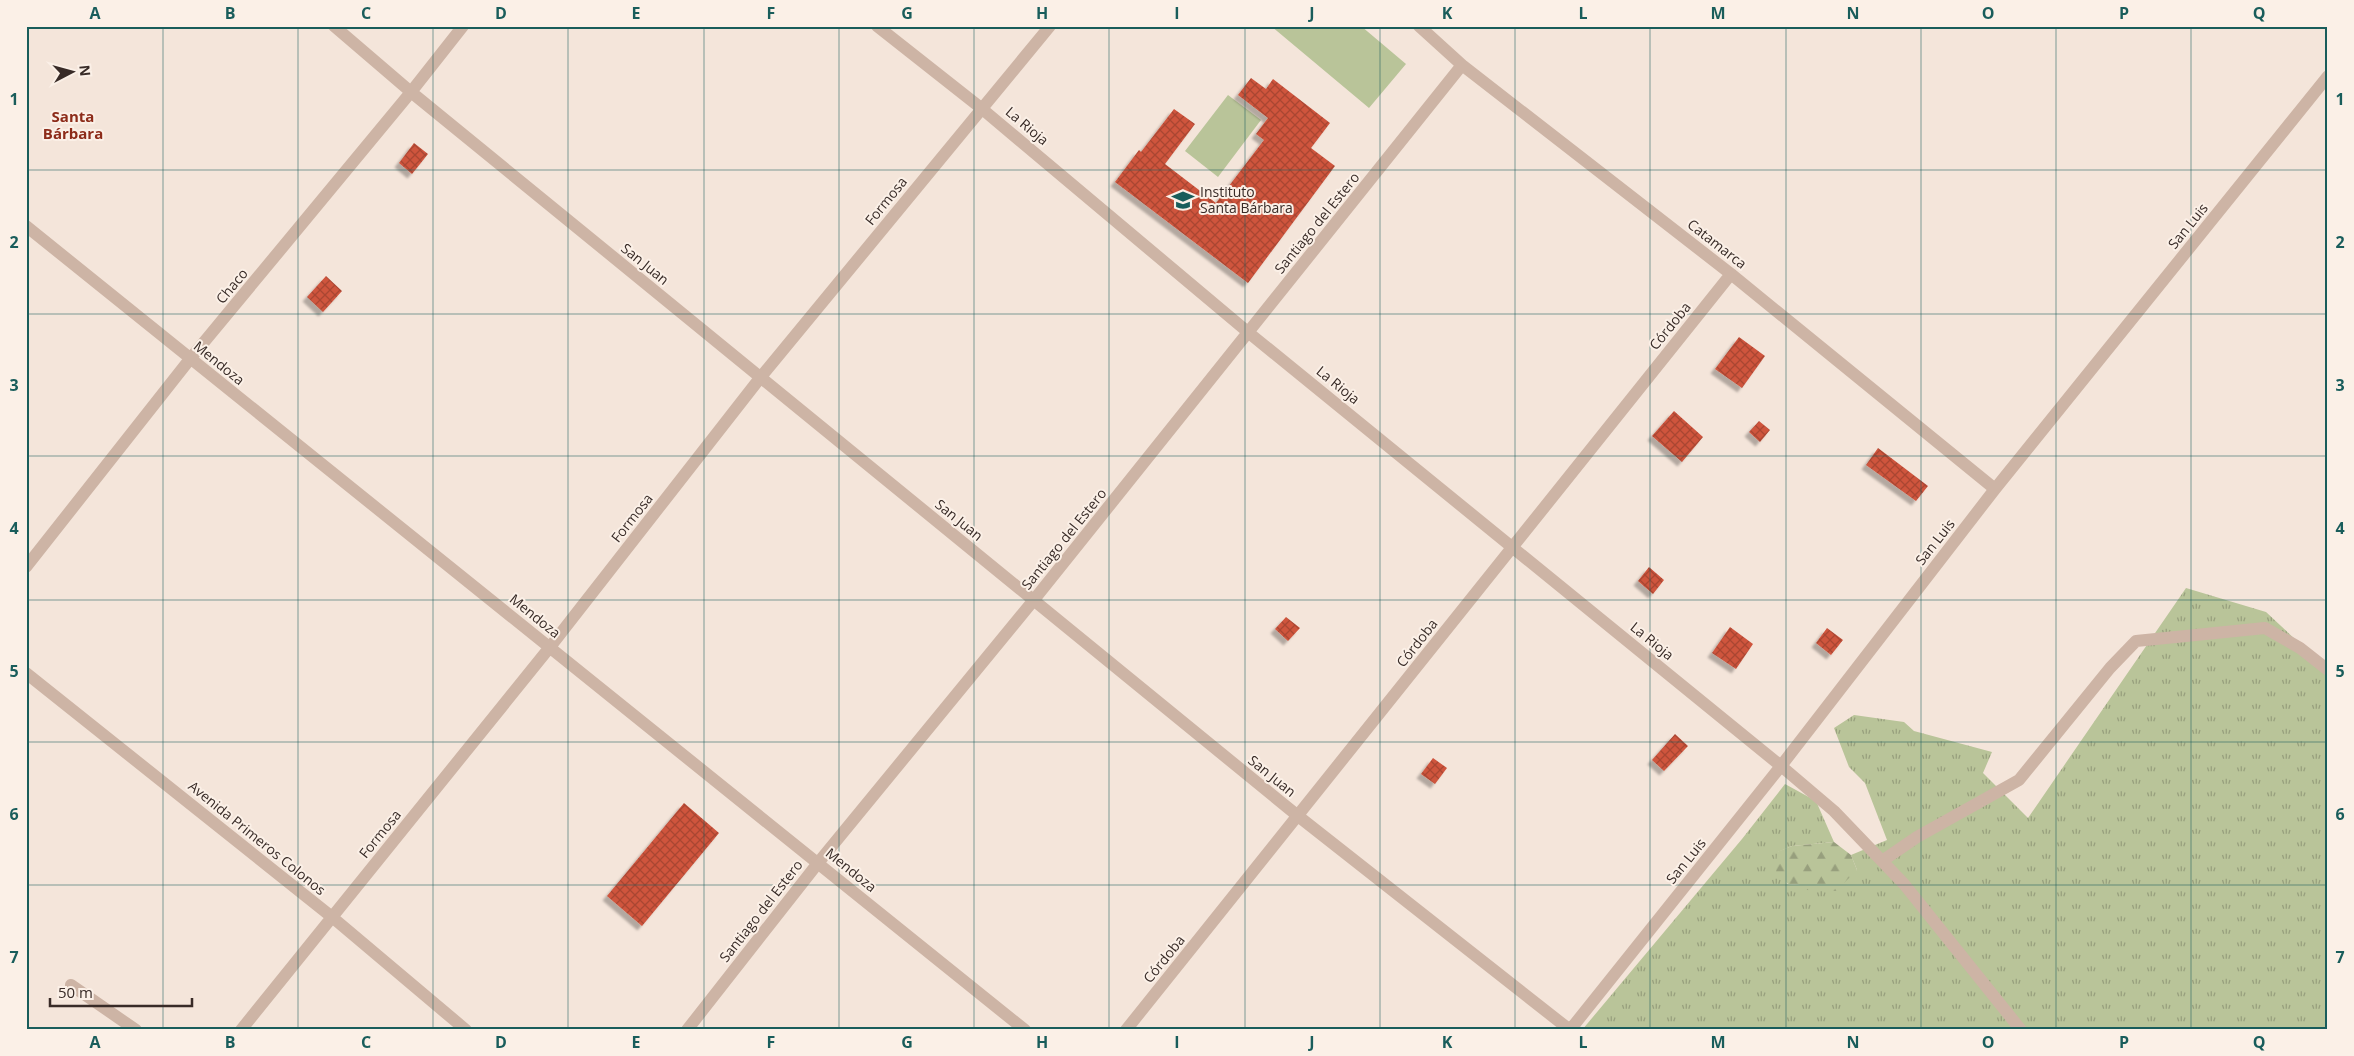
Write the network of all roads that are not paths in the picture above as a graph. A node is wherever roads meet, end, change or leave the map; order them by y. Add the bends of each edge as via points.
1 (334, 26) edge
2 (463, 26) edge
3 (877, 26) edge
4 (1050, 26) edge
5 (1419, 26) edge
6 (1462, 65) junction
7 (2328, 76) edge
8 (412, 92) junction
9 (981, 108) junction
10 (26, 226) edge
11 (1731, 274) junction
12 (1249, 332) junction
13 (190, 360) junction
14 (760, 378) junction
15 (1995, 489) junction
16 (1512, 547) junction
17 (26, 567) edge
18 (1033, 601) junction
19 (550, 648) junction
20 (2328, 670) edge
21 (26, 673) edge
22 (1781, 766) junction
23 (1298, 816) junction
24 (1882, 861) junction
25 (818, 863) junction
26 (332, 917) junction
27 (71, 985) dead end
28 (136, 1030) edge
29 (241, 1030) edge
30 (466, 1030) edge
31 (687, 1030) edge
32 (1025, 1030) edge
33 (1126, 1030) edge
34 (1570, 1030) edge
35 (2020, 1030) edge

1 - 8 street, San Juan
2 - 8 street, Chaco
3 - 9 street, La Rioja
4 - 9 street, Formosa
5 - 6 street, Catamarca
6 - 11 street, Catamarca
6 - 12 street, Santiago del Estero
7 - 15 street, San Luis
8 - 13 street, Chaco
8 - 14 street, San Juan
9 - 12 street, La Rioja
9 - 14 street, Formosa
10 - 13 street, Mendoza
11 - 15 street, Catamarca
11 - 16 street, Córdoba
12 - 16 street, La Rioja
12 - 18 street, Santiago del Estero
13 - 17 street, Chaco
13 - 19 street, Mendoza
14 - 18 street, San Juan
14 - 19 street, Formosa
15 - 22 street, San Luis
16 - 22 street, La Rioja
16 - 23 street, Córdoba
18 - 23 street, San Juan
18 - 25 street, Santiago del Estero
19 - 25 street, Mendoza
19 - 26 street, Formosa
20 - 24 street via 2300,648 2265,628 2136,641 2110,668 2019,780 1917,837
21 - 26 street, Avenida Primeros Colonos
22 - 24 street, La Rioja via 1834,812
22 - 34 street, San Luis
23 - 33 street, Córdoba
23 - 34 street, San Juan
24 - 35 street, La Rioja
25 - 31 street, Santiago del Estero
25 - 32 street, Mendoza
26 - 29 street, Formosa
26 - 30 street, Avenida Primeros Colonos
27 - 28 street

